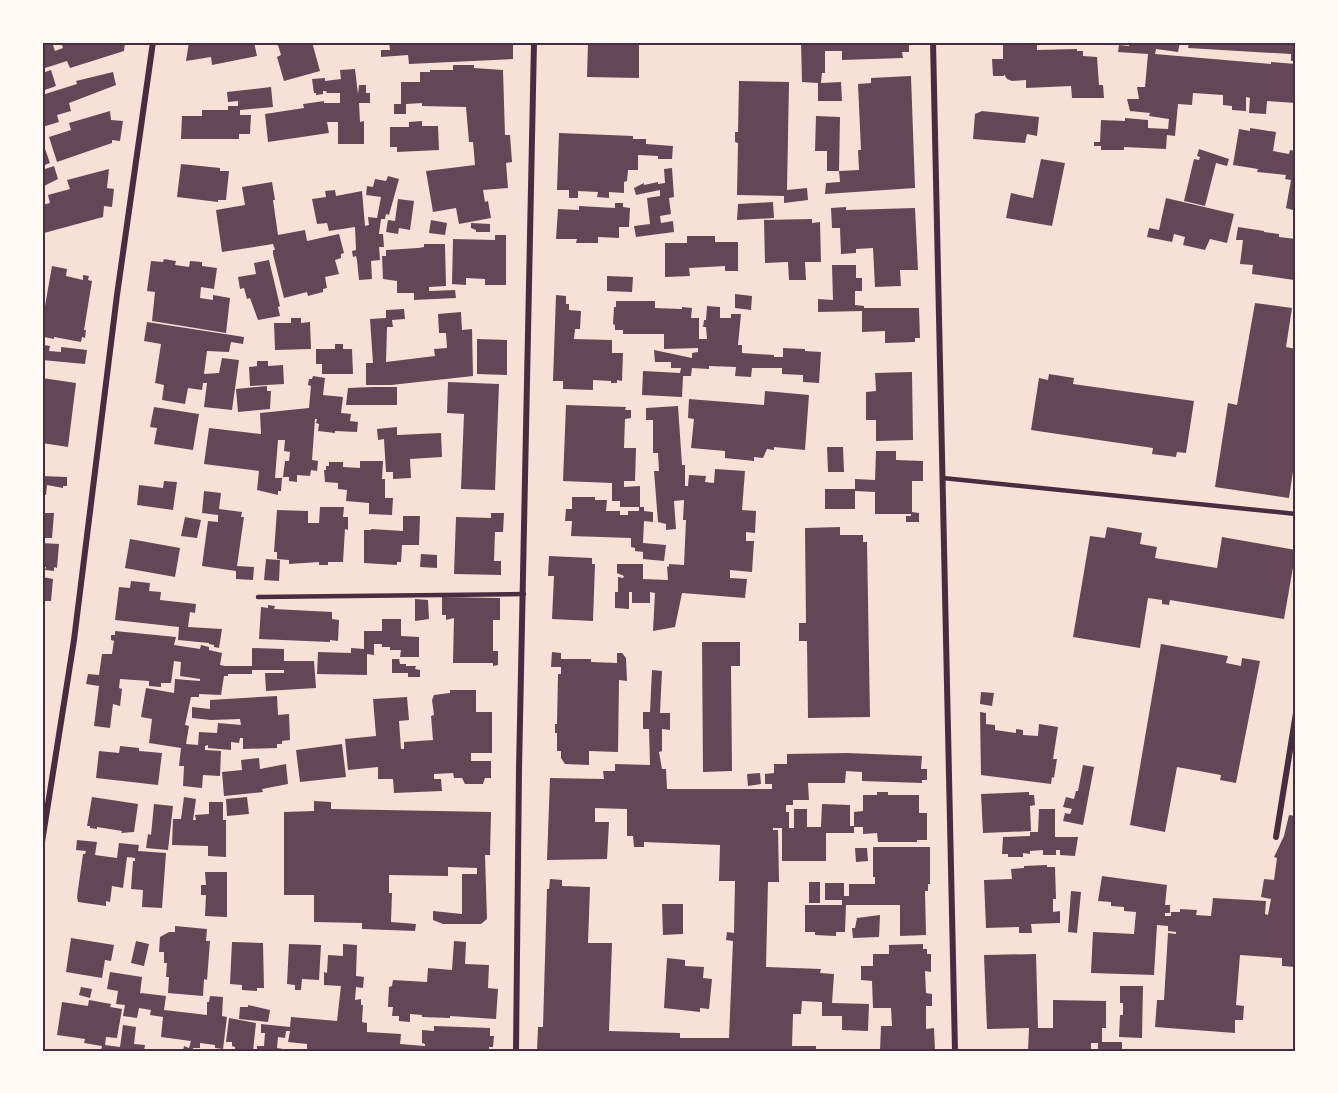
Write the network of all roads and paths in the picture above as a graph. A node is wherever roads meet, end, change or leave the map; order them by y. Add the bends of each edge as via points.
1 (153, 42) edge
2 (534, 42) edge
3 (933, 42) edge
4 (943, 478) junction
5 (1296, 514) edge
6 (524, 594) junction
7 (258, 597) dead end
8 (1296, 713) edge
9 (1276, 837) dead end
10 (42, 842) edge
11 (516, 1051) edge
12 (955, 1051) edge

1 - 10 street via 74,640
2 - 6 street
3 - 4 street
4 - 5 lane
4 - 12 street
6 - 7 lane
6 - 11 street
8 - 9 street

